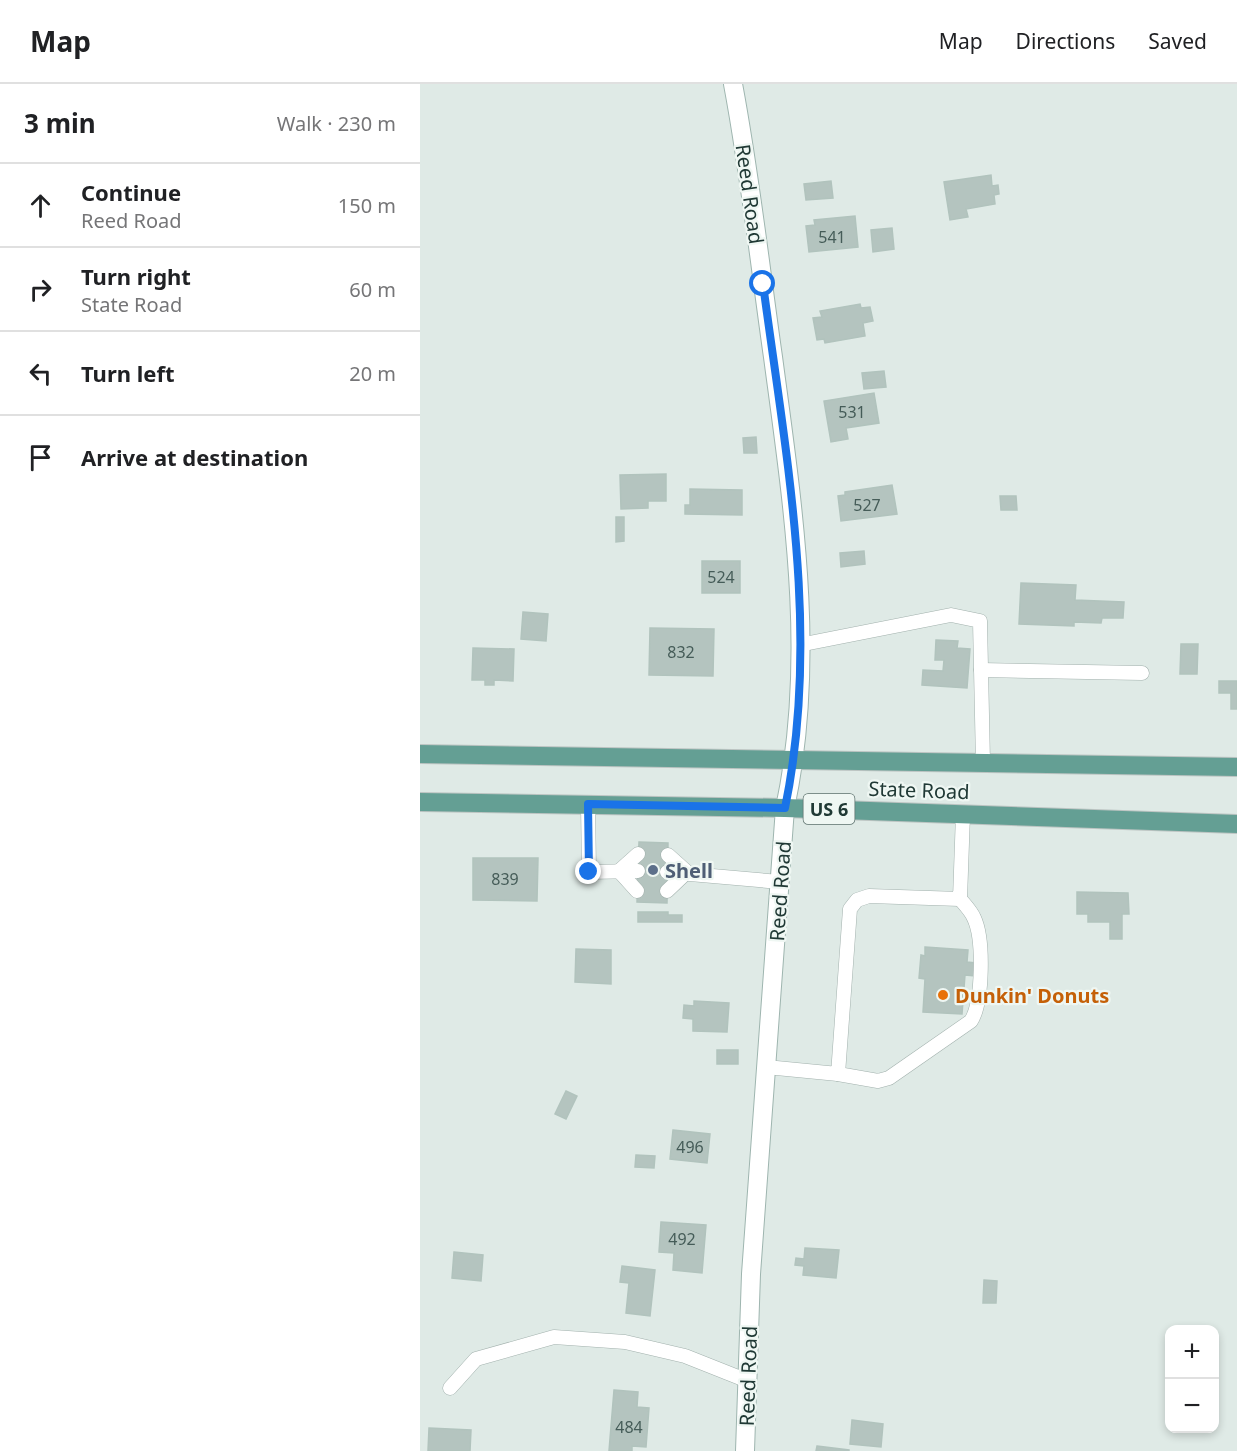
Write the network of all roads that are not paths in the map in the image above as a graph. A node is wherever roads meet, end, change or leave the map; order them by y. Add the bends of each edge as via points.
1 (733, 84) edge
2 (799, 645) junction
3 (981, 670) junction
4 (1142, 673) dead end
5 (420, 754) edge
6 (795, 760) junction
7 (983, 763) junction
8 (1237, 766) edge
9 (420, 802) edge
10 (588, 804) junction
11 (785, 808) junction
12 (963, 814) junction
13 (1237, 824) edge
14 (638, 854) dead end
15 (668, 855) dead end
16 (619, 871) junction
17 (638, 871) dead end
18 (667, 872) dead end
19 (687, 872) junction
20 (780, 882) junction
21 (637, 891) dead end
22 (667, 891) dead end
23 (960, 899) junction
24 (766, 1067) junction
25 (838, 1074) junction
26 (748, 1381) junction
27 (450, 1388) dead end
28 (745, 1451) edge

1 - 2 street, Reed Road via 787,452 799,569
2 - 3 lane via 951,615 980,621
2 - 6 street, Reed Road
3 - 4 lane
3 - 7 lane
5 - 6 main road, State Road
6 - 7 main road, State Road
6 - 11 street, Reed Road
7 - 8 main road, State Road
9 - 10 main road, State Road / US 6
10 - 11 main road, State Road / US 6
10 - 16 lane via 589,872
11 - 12 main road, State Road / US 6
11 - 20 street, Reed Road
12 - 13 main road, State Road / US 6
12 - 23 lane
14 - 16 lane
15 - 19 lane
16 - 17 lane
16 - 21 lane
18 - 19 lane
19 - 20 lane
19 - 22 lane
20 - 24 street, Reed Road
23 - 25 lane via 869,896 857,900 850,909
23 - 25 lane via 974,916 980,940 976,1011 971,1021 889,1078 878,1082
24 - 25 lane
24 - 26 street, Reed Road via 751,1274
26 - 27 lane via 675,1353 625,1342 554,1337 476,1359
26 - 28 street, Reed Road

